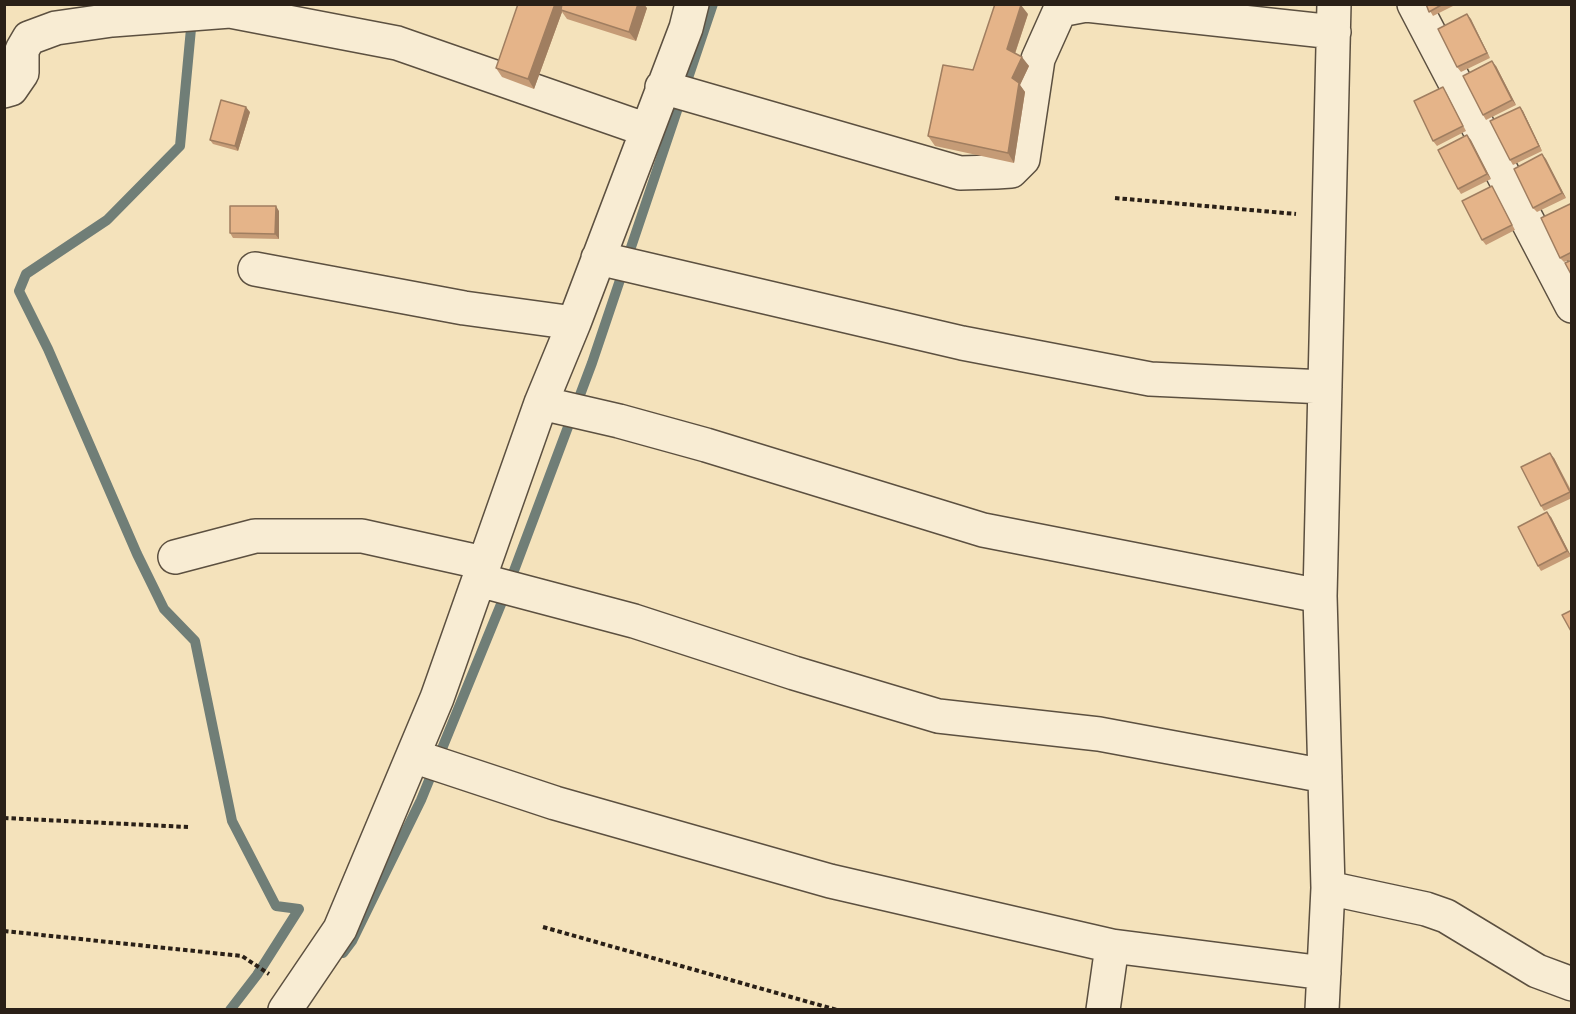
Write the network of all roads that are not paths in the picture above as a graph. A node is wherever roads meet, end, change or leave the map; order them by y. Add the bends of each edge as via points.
1 (1414, 4) edge
2 (684, 12) edge
3 (1334, 18) edge
4 (662, 87) junction
5 (4, 91) edge
6 (646, 130) junction
7 (598, 258) junction
8 (255, 269) dead end
9 (1572, 306) edge
10 (574, 323) junction
11 (1325, 387) junction
12 (541, 403) junction
13 (176, 557) dead end
14 (482, 572) junction
15 (1320, 596) junction
16 (413, 756) junction
17 (1325, 776) junction
18 (1328, 888) junction
19 (1112, 946) junction
20 (1324, 973) junction
21 (1572, 984) edge
22 (291, 1001) edge
23 (1103, 1010) edge
24 (1322, 1010) edge

1 - 9 street
2 - 4 street
3 - 4 street via 1086,4 1060,10 1038,59 1023,159 1011,171 960,173
3 - 11 street
4 - 6 street
5 - 6 street via 11,89 22,73 22,50 29,38 56,28 230,11 397,43
6 - 7 street
7 - 10 street
7 - 11 street via 962,343 1150,379
8 - 10 street via 464,308
10 - 12 street
11 - 15 street
12 - 14 street
12 - 15 street via 695,442 983,530
13 - 14 street via 255,536 362,536
14 - 16 street
14 - 17 street via 938,716 1099,734
15 - 17 street
16 - 19 street via 555,803 830,881
16 - 22 street via 340,929
17 - 18 street
18 - 20 street
18 - 21 street via 1446,916 1537,971
19 - 20 street
19 - 23 street
20 - 24 street

